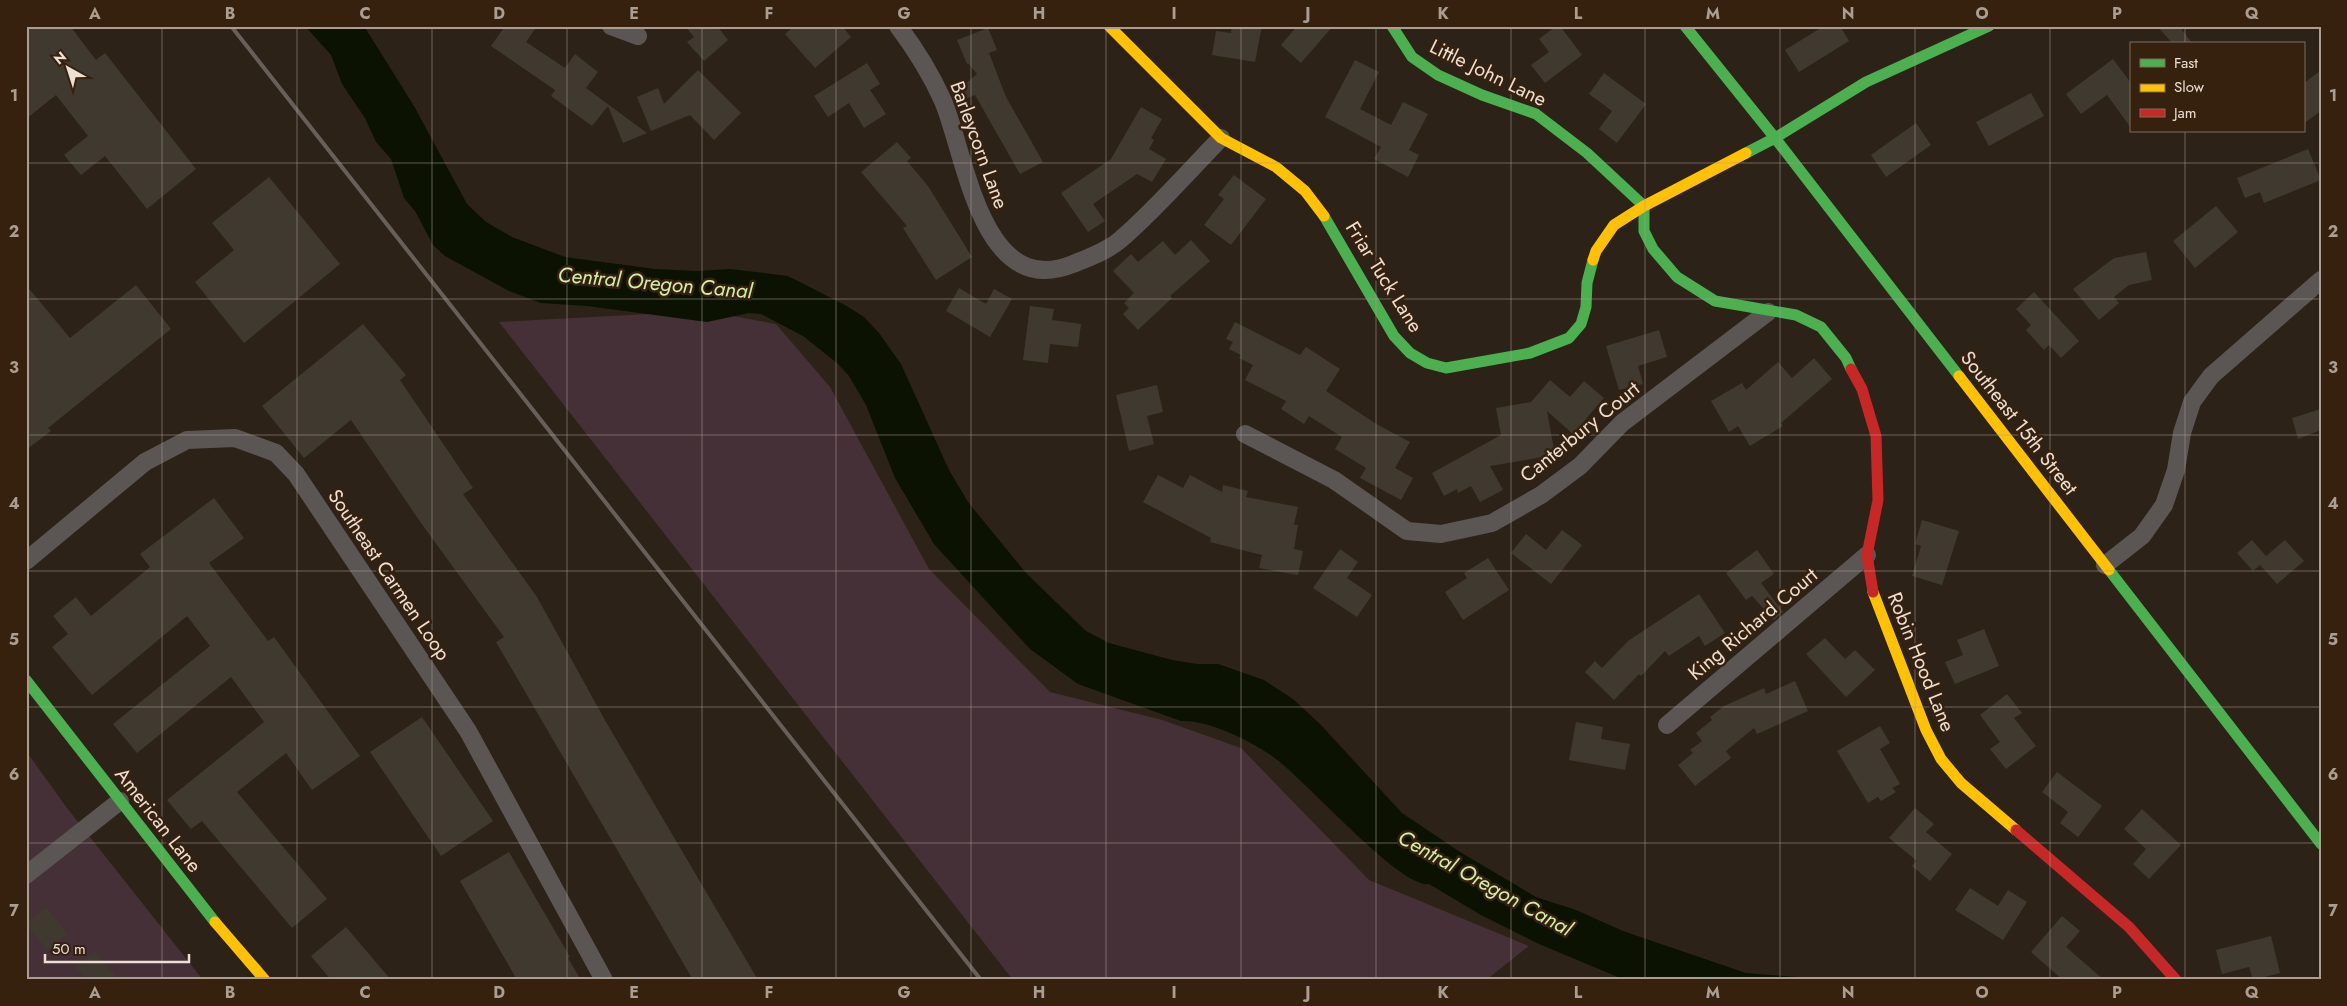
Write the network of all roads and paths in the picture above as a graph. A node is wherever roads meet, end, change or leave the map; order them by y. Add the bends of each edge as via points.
1 (611, 26) edge
2 (898, 26) edge
3 (1109, 26) edge
4 (1392, 26) edge
5 (1685, 26) edge
6 (1989, 26) edge
7 (638, 36) dead end
8 (1221, 138) junction
9 (1775, 138) junction
10 (1644, 206) junction
11 (2321, 280) edge
12 (1768, 312) junction
13 (1245, 434) dead end
14 (1867, 555) junction
15 (26, 561) edge
16 (2105, 566) junction
17 (26, 680) edge
18 (1668, 725) dead end
19 (120, 801) junction
20 (2321, 844) edge
21 (26, 875) edge
22 (265, 980) edge
23 (604, 980) edge
24 (2176, 980) edge

1 - 7 street
2 - 8 street, Barleycorn Lane via 919,53 943,102 984,223 1017,262 1037,269 1061,269 1090,258 1119,241
3 - 8 street, Friar Tuck Lane
4 - 10 street, Little John Lane via 1412,57 1438,75 1536,114 1588,153
5 - 9 street, Southeast 15th Street
6 - 9 street, Friar Tuck Lane via 1866,82
8 - 10 street, Friar Tuck Lane via 1276,167 1305,191 1326,220 1394,336 1427,363 1446,368 1530,353 1568,338 1581,324 1586,307 1587,282 1596,251 1614,225
9 - 10 street, Friar Tuck Lane
9 - 16 street, Southeast 15th Street
10 - 12 street, Robin Hood Lane via 1644,231 1653,250 1677,277 1715,301
11 - 16 street via 2211,376 2192,402 2164,506 2142,536
12 - 13 street, Canterbury Court via 1622,423 1580,466 1541,495 1492,523 1441,534 1407,531 1334,480
12 - 14 street, Robin Hood Lane via 1796,315 1821,327 1846,358 1862,389 1876,436 1878,500
14 - 18 street, King Richard Court
14 - 24 street, Robin Hood Lane via 1874,599 1926,730 1942,760 1962,783 2129,927
15 - 23 street, Southeast Carmen Loop via 144,462 187,440 234,438 276,454 296,474 468,732
16 - 20 street, Southeast 15th Street
17 - 19 street, American Lane
19 - 21 street
19 - 22 street, American Lane via 197,901

